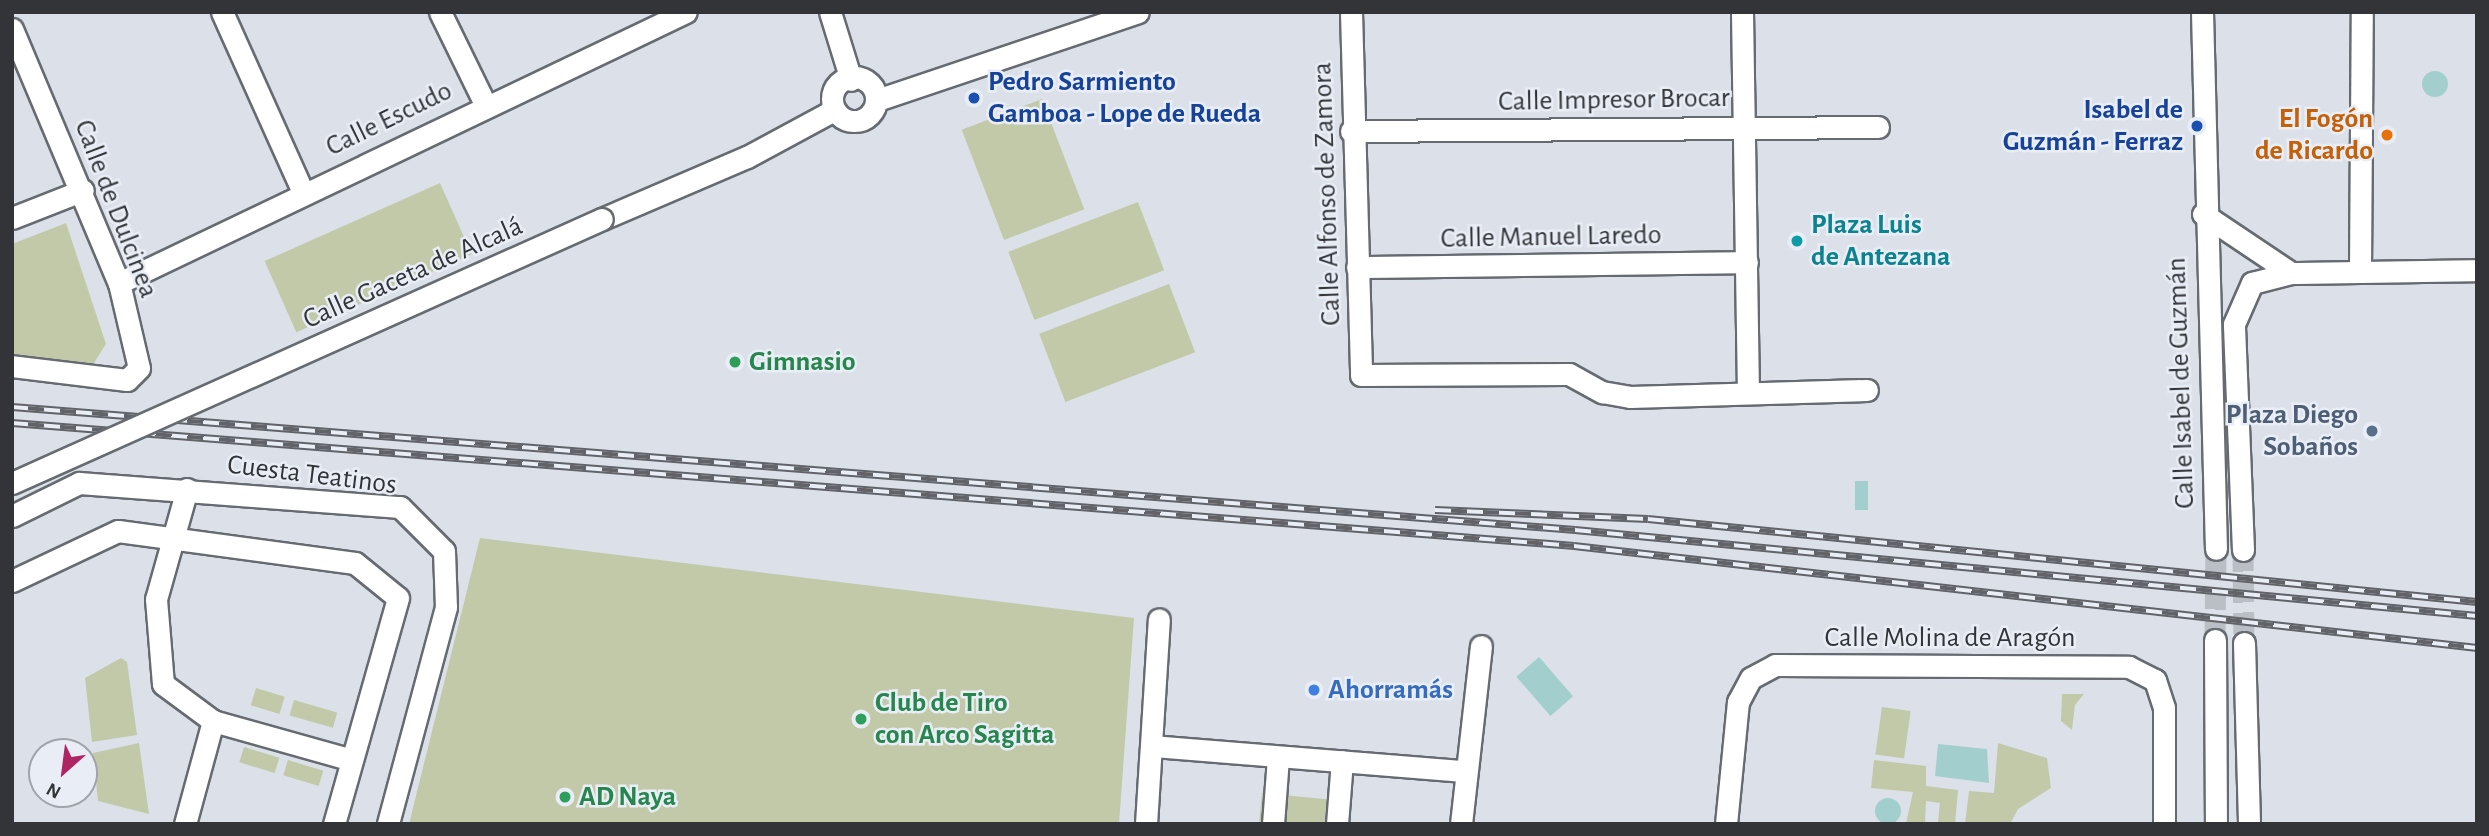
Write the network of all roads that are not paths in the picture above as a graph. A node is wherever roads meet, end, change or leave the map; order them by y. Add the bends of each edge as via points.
1 (222, 12) edge
2 (440, 12) edge
3 (686, 12) edge
4 (830, 12) edge
5 (1138, 12) edge
6 (1351, 12) edge
7 (1742, 12) edge
8 (2203, 12) edge
9 (2362, 12) edge
10 (638, 21) edge
11 (12, 29) edge
12 (851, 80) junction
13 (877, 100) junction
14 (485, 104) junction
15 (834, 110) junction
16 (1746, 126) junction
17 (1878, 127) dead end
18 (1351, 131) junction
19 (83, 190) junction
20 (303, 191) junction
21 (2203, 214) junction
22 (12, 218) edge
23 (1747, 262) junction
24 (1357, 267) junction
25 (2360, 270) junction
26 (2477, 270) edge
27 (2291, 273) junction
28 (119, 282) junction
29 (12, 366) edge
30 (1867, 390) dead end
31 (1748, 392) junction
32 (12, 483) edge
33 (187, 489) junction
34 (12, 516) edge
35 (171, 539) junction
36 (2216, 549) tunnel mouth
37 (2243, 550) tunnel mouth
38 (12, 581) edge
39 (1159, 619) dead end
40 (2215, 640) tunnel mouth
41 (2244, 643) tunnel mouth
42 (1481, 646) dead end
43 (213, 721) junction
44 (1152, 746) junction
45 (1278, 757) junction
46 (352, 760) junction
47 (1342, 761) junction
48 (1466, 771) junction
49 (185, 824) edge
50 (334, 824) edge
51 (388, 824) edge
52 (1146, 824) edge
53 (1273, 824) edge
54 (1337, 824) edge
55 (1461, 824) edge
56 (1726, 824) edge
57 (2164, 824) edge
58 (2216, 824) edge
59 (2249, 824) edge

1 - 20 street
2 - 14 street
3 - 10 street, Calle Escudo
4 - 12 street
5 - 13 street
6 - 18 street, Calle Alfonso de Zamora
7 - 16 street
8 - 21 street, Calle Isabel de Guzmán
9 - 25 street
10 - 14 street, Calle Escudo
11 - 19 street, Calle de Dulcinea
12 - 13 street via 870,84
12 - 15 street via 834,88
13 - 15 street via 862,119
14 - 20 street, Calle Escudo
15 - 32 street, Calle Gaceta de Alcalá, bridge via 768,148
16 - 17 street, Calle Impresor Brocar
16 - 18 street, Calle Impresor Brocar
16 - 23 street
18 - 24 street, Calle Alfonso de Zamora
19 - 22 street
19 - 28 street, Calle de Dulcinea
20 - 28 street, Calle Escudo
21 - 27 street, Calle Isabel de Guzmán
21 - 36 street, Calle Isabel de Guzmán
23 - 24 street, Calle Manuel Laredo
23 - 31 street
24 - 31 street, Calle Alfonso de Zamora via 1361,374 1569,374 1602,392 1630,397
25 - 26 street
25 - 27 street
27 - 37 street, Calle Isabel de Guzmán via 2252,283 2234,324
28 - 29 street, Calle de Dulcinea via 139,368 127,380
30 - 31 street
33 - 34 street, Cuesta Teatinos via 79,483
33 - 35 street
33 - 51 street, Cuesta Teatinos via 400,508 443,551 446,607
35 - 38 street via 117,531
35 - 43 street via 156,599 163,684
35 - 46 street via 355,563 398,598
39 - 44 street
40 - 58 street
41 - 59 street
42 - 48 street
43 - 46 street
43 - 49 street
44 - 45 street
44 - 52 street
45 - 47 street
45 - 53 street
46 - 50 street
47 - 48 street
47 - 54 street
48 - 55 street
56 - 57 street, Calle Molina de Aragón via 1738,702 1751,678 1775,665 2129,667 2155,680 2164,708

